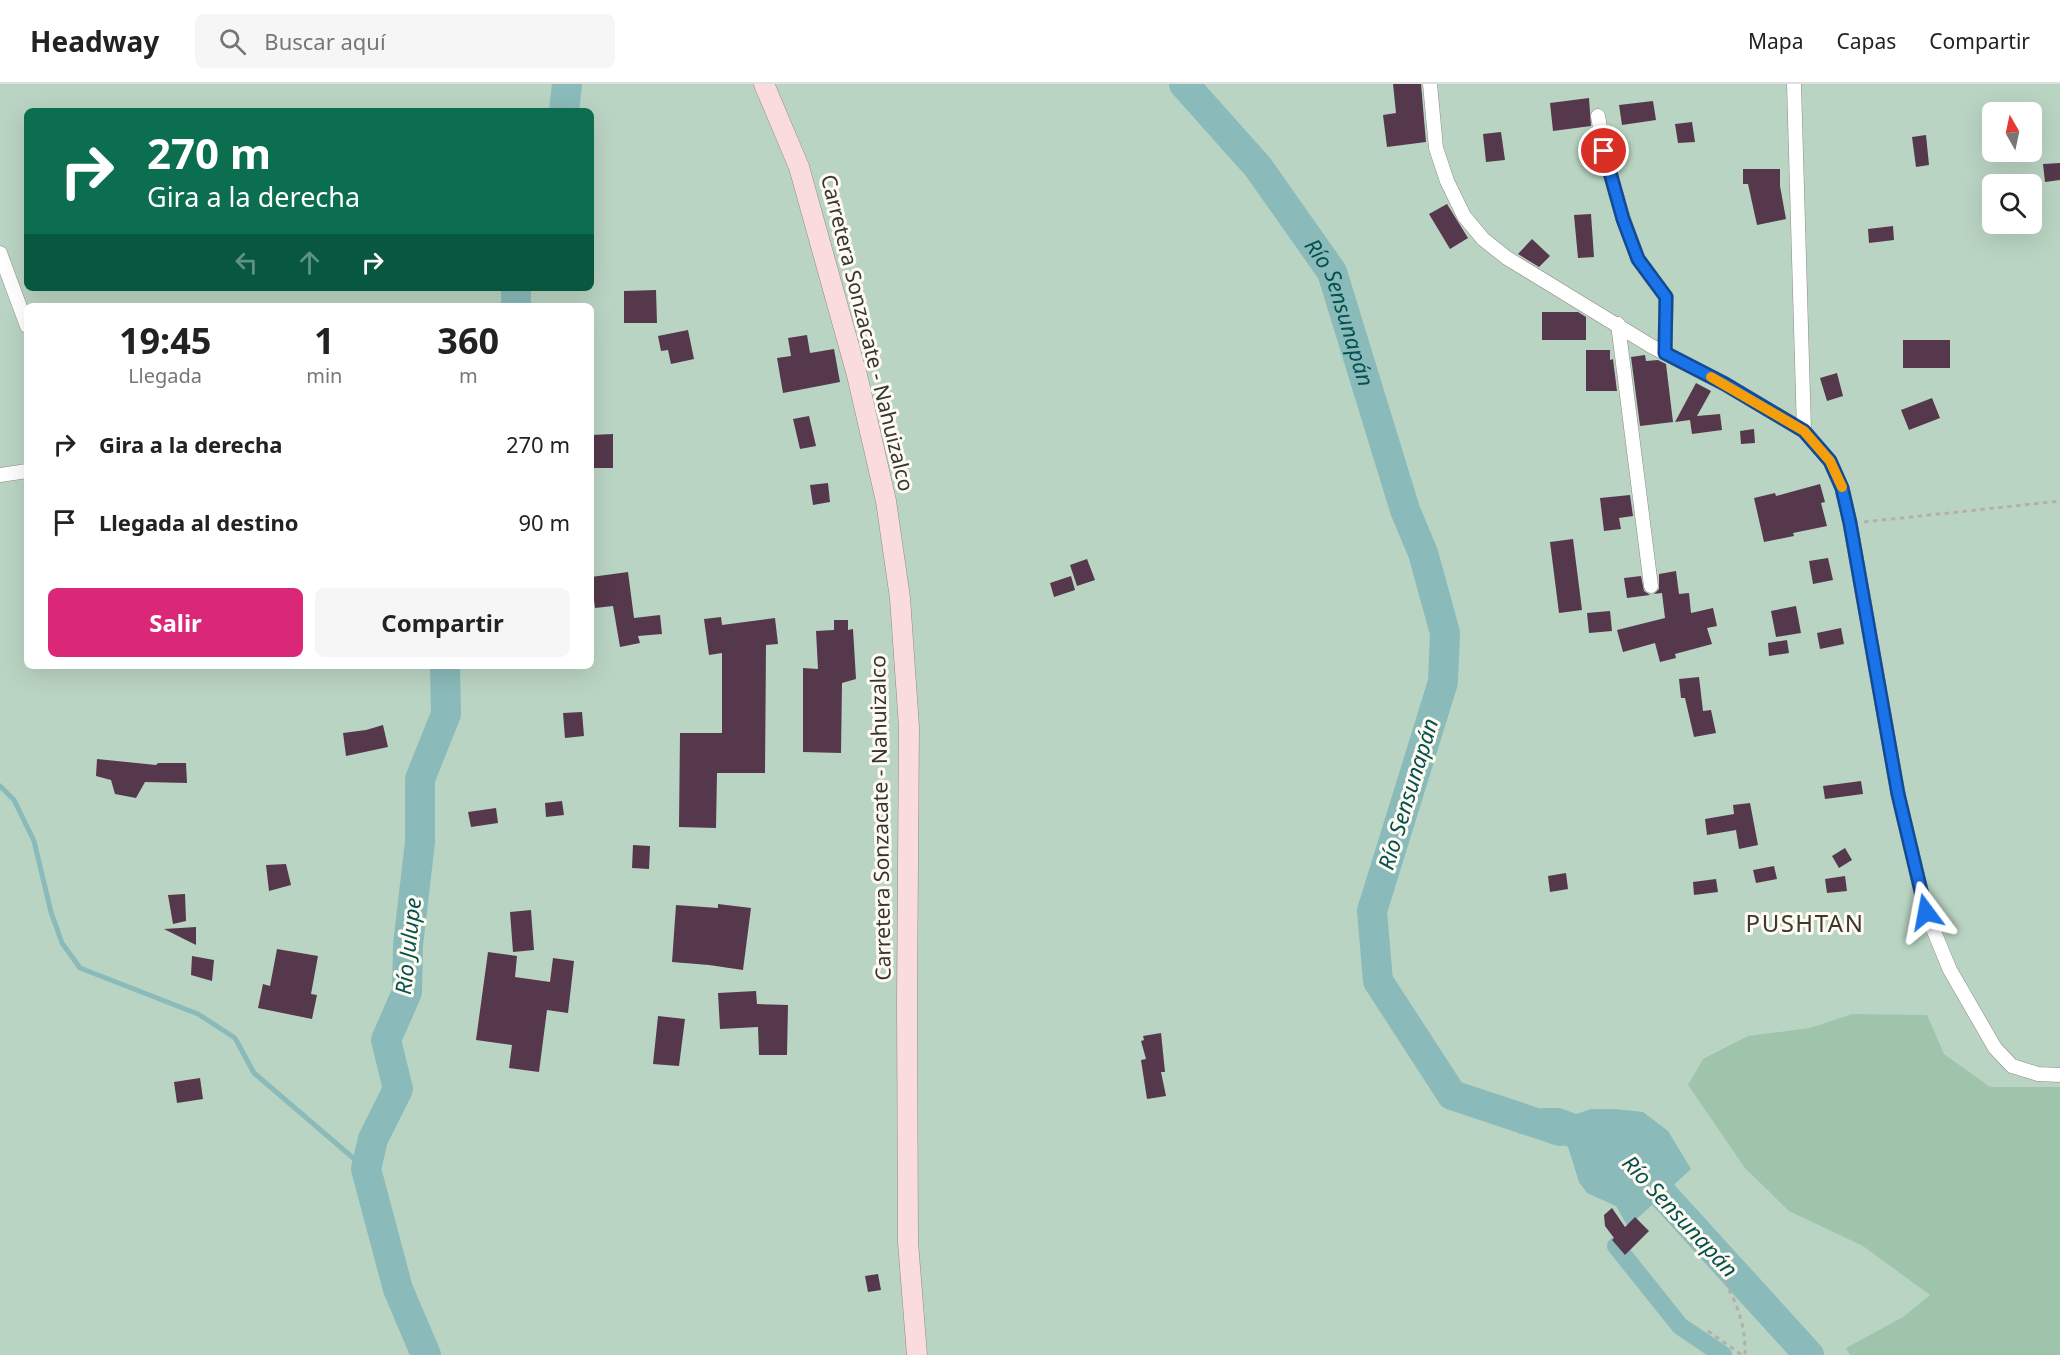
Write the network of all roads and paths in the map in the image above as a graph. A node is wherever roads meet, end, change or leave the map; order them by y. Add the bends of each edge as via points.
1 (764, 84) edge
2 (1430, 84) edge
3 (1794, 84) edge
4 (1598, 116) dead end
5 (0, 253) edge
6 (24, 318) edge
7 (1618, 324) junction
8 (1665, 353) junction
9 (1804, 431) junction
10 (24, 472) edge
11 (0, 476) edge
12 (2060, 501) edge
13 (1850, 523) junction
14 (1651, 586) dead end
15 (2060, 1075) edge
16 (1720, 1274) dead end
17 (1708, 1331) dead end
18 (917, 1355) edge
19 (1744, 1355) edge

1 - 18 street, Carretera Sonzacate - Nahuizalco via 799,167 857,375 886,501 900,598 909,727 908,1242
2 - 7 street via 1436,148 1464,216 1483,239 1507,258
3 - 9 street
4 - 8 street via 1623,219 1638,259 1666,297
5 - 6 street
7 - 8 street
7 - 14 street
8 - 9 street
9 - 13 street via 1830,461 1842,488
10 - 11 street
12 - 13 path
13 - 15 street via 1898,794 1926,912 1950,970 1995,1048 2012,1066 2038,1074
16 - 19 path via 1742,1319
17 - 19 path

